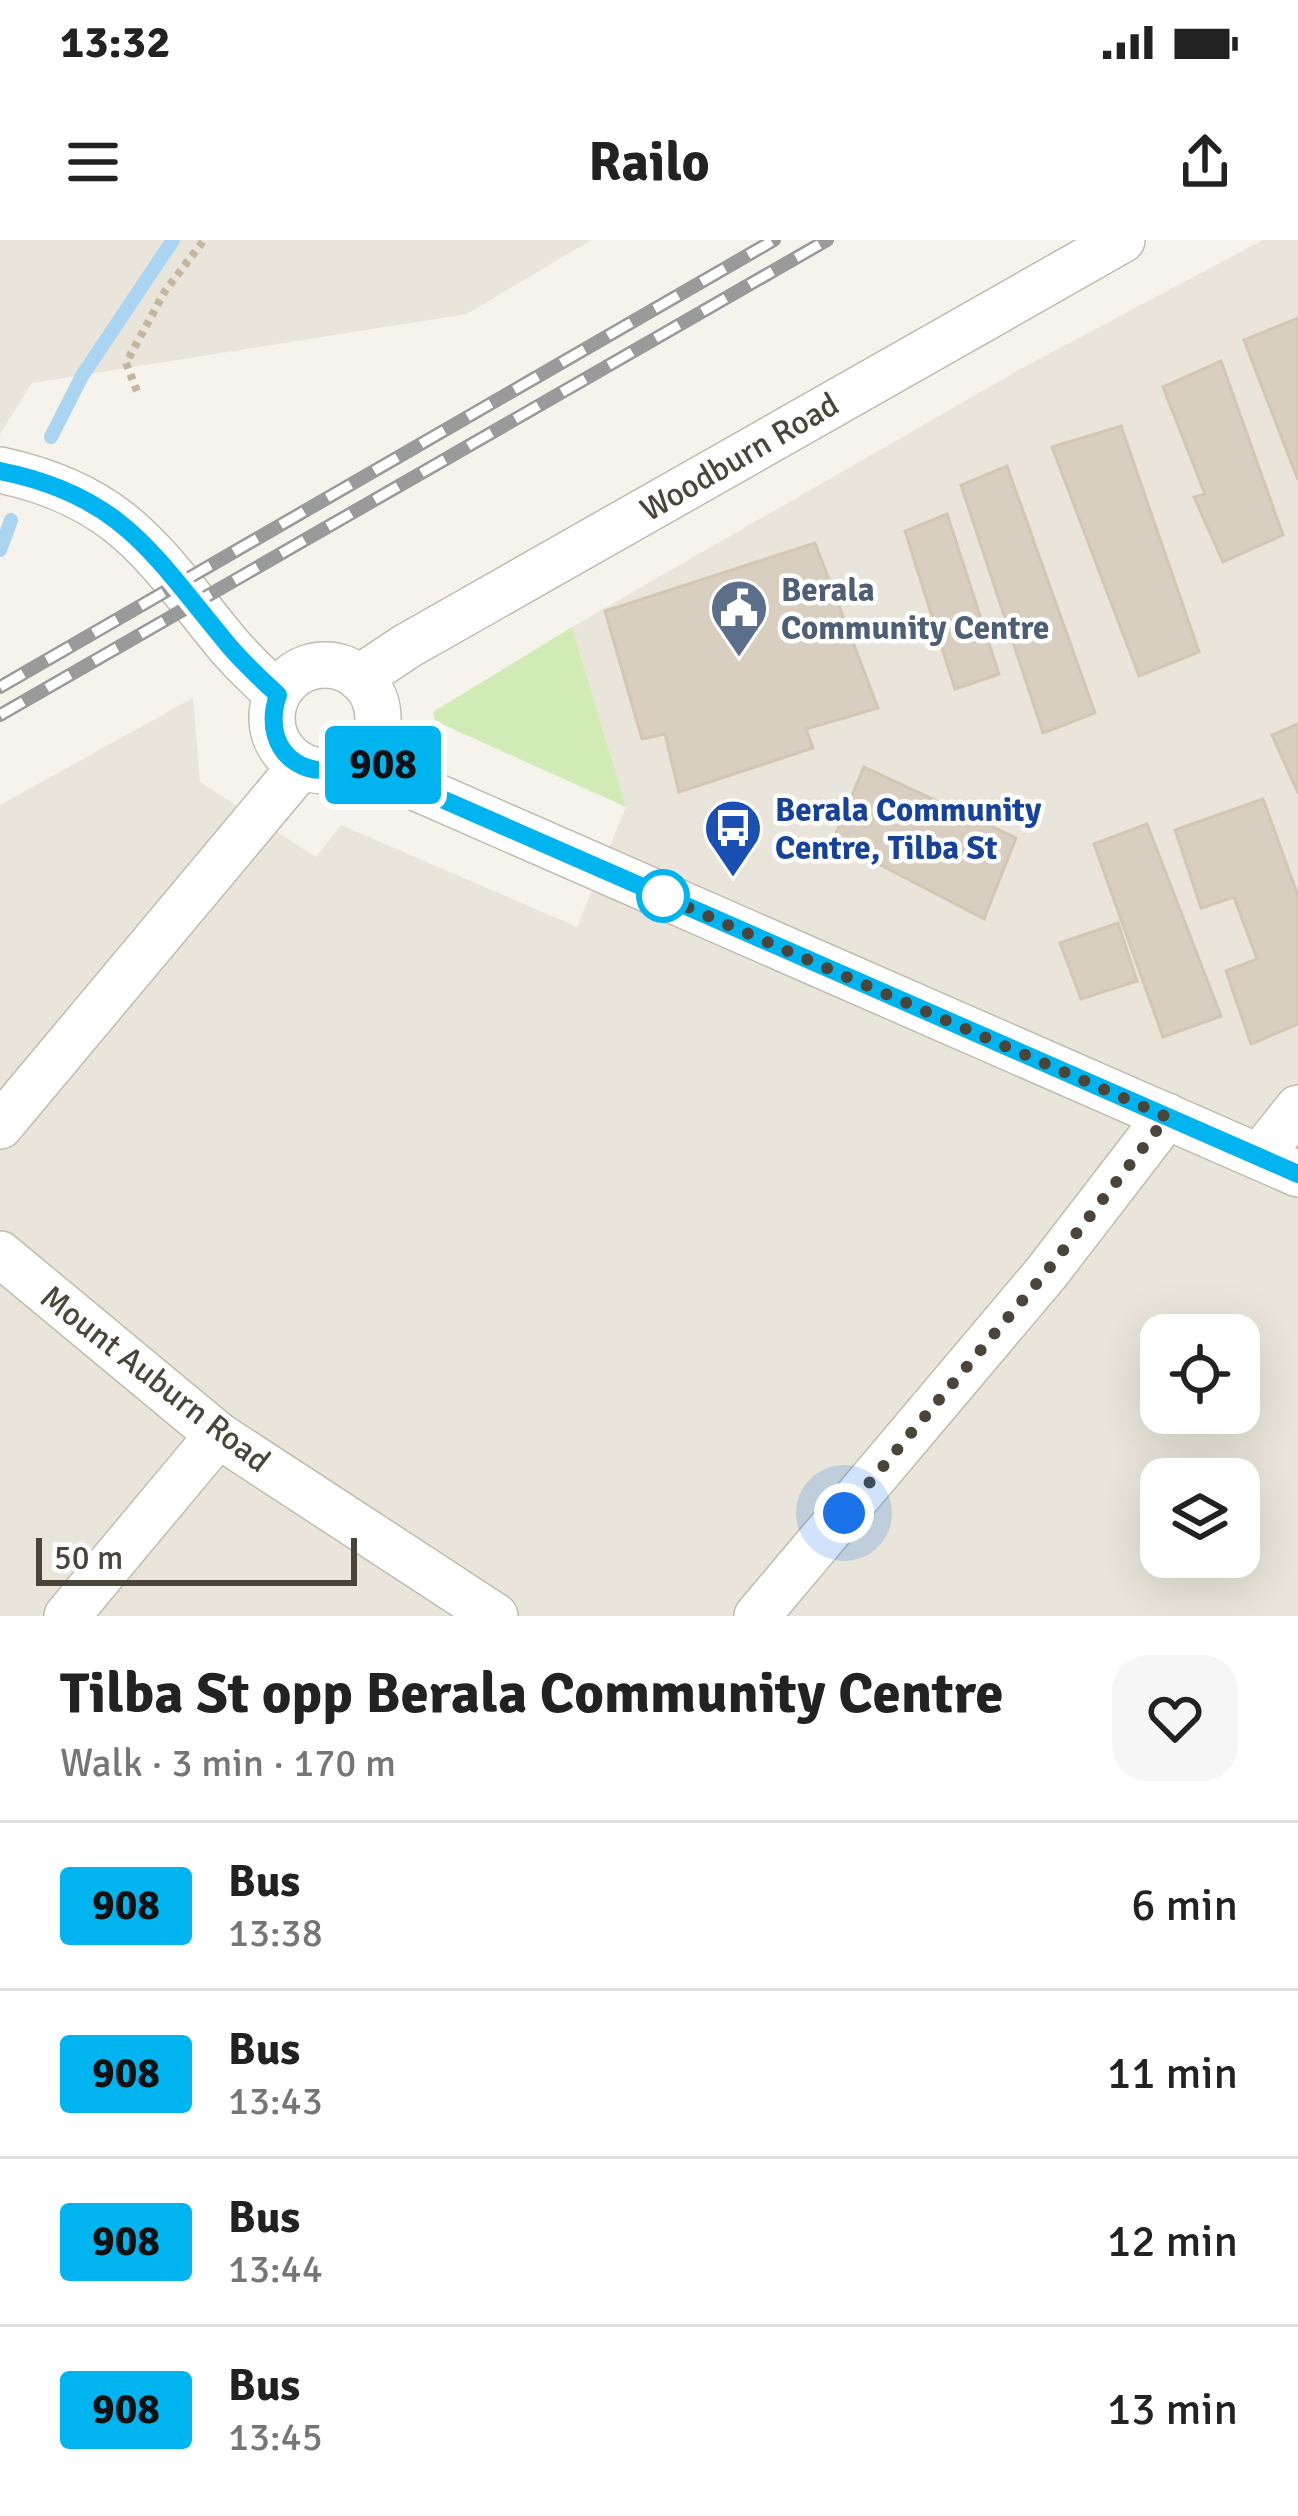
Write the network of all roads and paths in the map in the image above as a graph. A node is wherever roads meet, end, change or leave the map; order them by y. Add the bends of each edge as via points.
1 (204, 240) edge
2 (1122, 240) edge
3 (137, 391) dead end
4 (0, 470) edge
5 (359, 678) junction
6 (278, 695) junction
7 (365, 754) junction
8 (302, 766) junction
9 (1298, 1108) edge
10 (1167, 1117) junction
11 (0, 1126) edge
12 (1279, 1165) edge
13 (0, 1254) edge
14 (218, 1435) junction
15 (67, 1616) edge
16 (495, 1616) edge
17 (757, 1616) edge

1 - 3 path via 126,363
2 - 5 street, Woodburn Road
4 - 6 street via 82,498 124,524
5 - 6 street via 314,667
5 - 7 street via 377,706
6 - 8 street via 272,728
7 - 8 street via 335,771
7 - 10 street via 419,789
8 - 11 street
9 - 12 street
10 - 12 street
10 - 17 street
13 - 14 street, Mount Auburn Road
14 - 15 street
14 - 16 street, Mount Auburn Road

